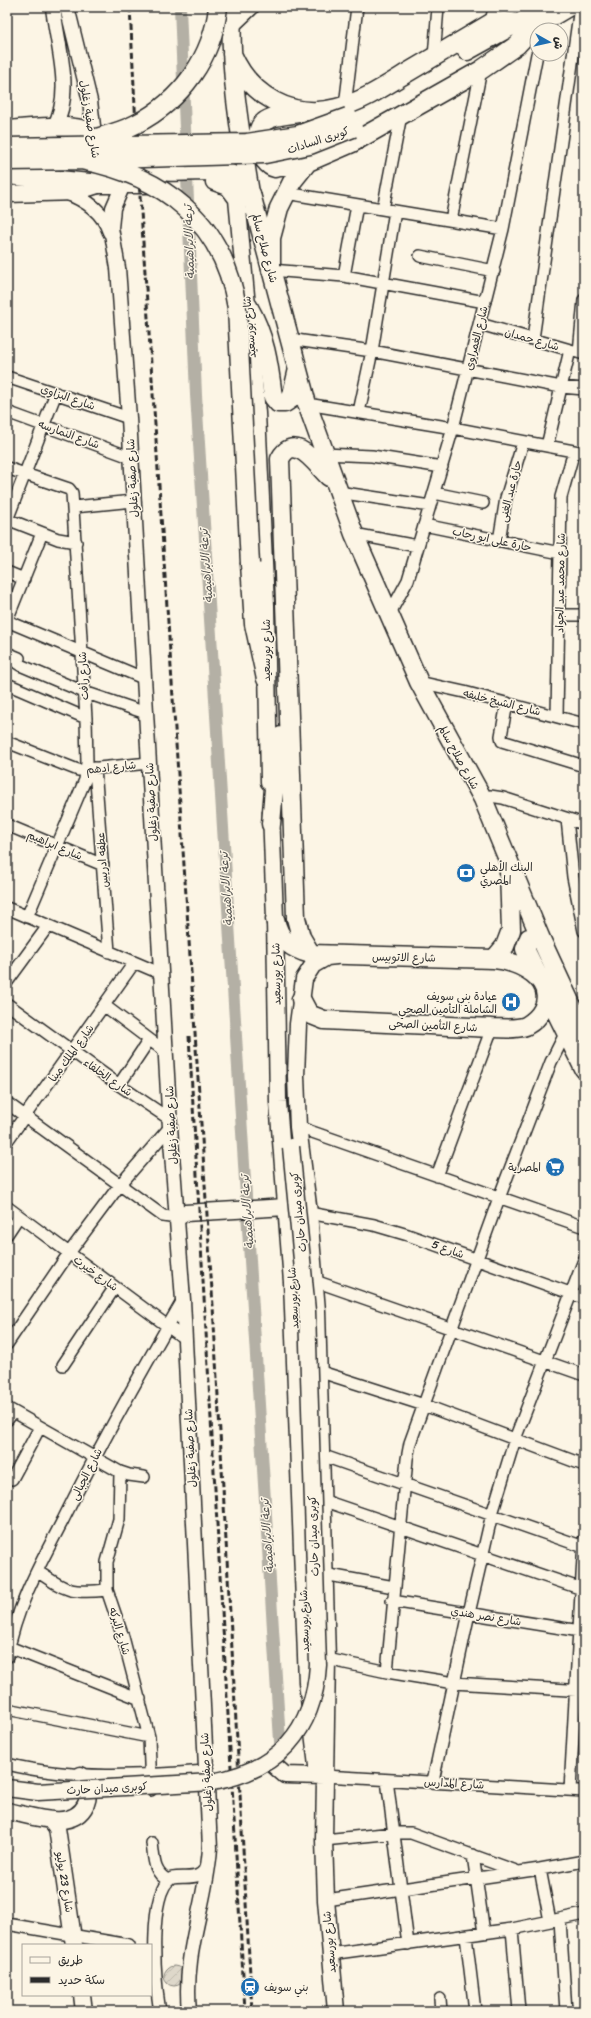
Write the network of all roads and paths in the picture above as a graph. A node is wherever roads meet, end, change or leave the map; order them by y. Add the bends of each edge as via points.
1 (53, 7) edge
2 (67, 7) edge
3 (218, 7) edge
4 (232, 7) edge
5 (252, 7) edge
6 (357, 7) edge
7 (438, 7) edge
8 (545, 7) edge
9 (570, 7) edge
10 (580, 7) edge
11 (492, 15) edge
12 (536, 22) edge
13 (541, 22) edge
14 (529, 25) edge
15 (231, 27) junction
16 (529, 28) edge
17 (529, 30) edge
18 (232, 54) junction
19 (434, 58) junction
20 (79, 60) junction
21 (535, 62) edge
22 (481, 70) junction
23 (65, 94) junction
24 (308, 112) junction
25 (400, 115) junction
26 (349, 117) junction
27 (54, 127) junction
28 (7, 130) edge
29 (93, 132) junction
30 (69, 145) junction
31 (7, 147) edge
32 (81, 160) junction
33 (7, 161) edge
34 (308, 162) junction
35 (7, 174) edge
36 (213, 176) junction
37 (166, 177) junction
38 (100, 184) junction
39 (123, 185) junction
40 (65, 192) junction
41 (286, 193) junction
42 (7, 194) edge
43 (250, 194) junction
44 (357, 205) junction
45 (383, 209) junction
46 (395, 211) junction
47 (451, 220) junction
48 (503, 229) junction
49 (112, 238) junction
50 (420, 256) dead end
51 (271, 270) junction
52 (494, 271) junction
53 (344, 276) junction
54 (384, 283) junction
55 (584, 300) edge
56 (485, 302) junction
57 (248, 306) junction
58 (480, 324) junction
59 (289, 339) junction
60 (533, 340) junction
61 (372, 351) junction
62 (578, 352) edge
63 (468, 369) junction
64 (297, 371) junction
65 (7, 377) edge
66 (561, 387) junction
67 (584, 389) edge
68 (56, 393) junction
69 (307, 404) junction
70 (7, 412) edge
71 (359, 412) junction
72 (129, 418) junction
73 (43, 425) junction
74 (453, 428) junction
75 (523, 442) junction
76 (547, 446) junction
77 (579, 452) edge
78 (323, 454) junction
79 (130, 457) junction
80 (442, 467) junction
81 (7, 468) edge
82 (25, 474) junction
83 (336, 487) junction
84 (434, 493) junction
85 (133, 501) junction
86 (483, 504) dead end
87 (430, 506) junction
88 (74, 507) junction
89 (7, 520) edge
90 (424, 525) junction
91 (42, 533) junction
92 (354, 534) junction
93 (499, 541) junction
94 (76, 542) junction
95 (417, 546) junction
96 (560, 553) junction
97 (7, 572) edge
98 (24, 578) junction
99 (584, 614) edge
100 (389, 615) junction
101 (559, 615) junction
102 (7, 621) edge
103 (7, 652) edge
104 (82, 654) junction
105 (143, 678) junction
106 (266, 679) junction
107 (419, 682) junction
108 (7, 684) edge
109 (84, 692) junction
110 (507, 703) junction
111 (288, 708) junction
112 (146, 713) junction
113 (557, 716) junction
114 (86, 718) junction
115 (584, 724) edge
116 (7, 742) edge
117 (149, 763) junction
118 (584, 766) edge
119 (91, 769) junction
120 (483, 800) junction
121 (567, 819) junction
122 (271, 824) junction
123 (584, 824) edge
124 (7, 825) edge
125 (58, 846) junction
126 (509, 862) junction
127 (103, 864) junction
128 (573, 876) junction
129 (584, 880) edge
130 (7, 908) edge
131 (27, 917) junction
132 (275, 919) junction
133 (48, 926) junction
134 (584, 931) edge
135 (540, 937) junction
136 (109, 952) junction
137 (311, 954) junction
138 (336, 956) junction
139 (494, 959) junction
140 (134, 963) junction
141 (162, 974) junction
142 (7, 982) edge
143 (544, 985) junction
144 (301, 999) junction
145 (276, 1001) junction
146 (7, 1004) edge
147 (105, 1006) junction
148 (582, 1022) edge
149 (492, 1028) junction
150 (566, 1032) junction
151 (149, 1040) junction
152 (72, 1052) junction
153 (166, 1052) junction
154 (584, 1069) edge
155 (119, 1085) junction
156 (278, 1102) junction
157 (7, 1103) edge
158 (25, 1116) junction
159 (171, 1124) junction
160 (298, 1127) junction
161 (7, 1141) edge
162 (437, 1176) junction
163 (119, 1186) junction
164 (499, 1198) junction
165 (7, 1207) edge
166 (286, 1207) junction
167 (310, 1213) junction
168 (19, 1216) junction
169 (177, 1218) junction
170 (584, 1227) edge
171 (7, 1234) edge
172 (69, 1253) junction
173 (476, 1260) junction
174 (584, 1260) edge
175 (315, 1281) junction
176 (115, 1287) junction
177 (571, 1293) junction
178 (584, 1298) edge
179 (183, 1300) junction
180 (168, 1326) junction
181 (452, 1329) junction
182 (185, 1339) junction
183 (7, 1344) edge
184 (544, 1360) junction
185 (63, 1365) dead end
186 (318, 1371) junction
187 (584, 1375) edge
188 (424, 1405) junction
189 (9, 1414) edge
190 (40, 1427) junction
191 (515, 1439) junction
192 (321, 1455) junction
193 (94, 1458) junction
194 (584, 1465) edge
195 (120, 1472) junction
196 (144, 1477) dead end
197 (12, 1479) dead end
198 (404, 1484) junction
199 (299, 1496) junction
200 (322, 1500) junction
201 (492, 1514) junction
202 (400, 1528) junction
203 (584, 1544) edge
204 (482, 1555) junction
205 (37, 1571) junction
206 (324, 1574) junction
207 (394, 1587) junction
208 (582, 1589) junction
209 (107, 1590) junction
210 (392, 1601) junction
211 (469, 1613) junction
212 (580, 1631) junction
213 (10, 1633) edge
214 (8, 1652) edge
215 (327, 1658) junction
216 (387, 1672) junction
217 (454, 1683) junction
218 (580, 1690) edge
219 (140, 1699) junction
220 (7, 1709) edge
221 (149, 1737) junction
222 (269, 1761) dead end
223 (7, 1764) edge
224 (206, 1771) junction
225 (81, 1775) junction
226 (150, 1776) junction
227 (317, 1776) junction
228 (387, 1780) junction
229 (433, 1781) junction
230 (207, 1787) junction
231 (7, 1788) edge
232 (151, 1790) junction
233 (570, 1790) junction
234 (584, 1791) edge
235 (88, 1794) junction
236 (7, 1811) edge
237 (51, 1820) junction
238 (394, 1833) junction
239 (324, 1840) junction
240 (152, 1843) dead end
241 (472, 1855) junction
242 (209, 1861) junction
243 (584, 1861) edge
244 (540, 1869) junction
245 (518, 1872) junction
246 (476, 1878) junction
247 (168, 1880) junction
248 (400, 1889) junction
249 (326, 1900) junction
250 (584, 1914) edge
251 (555, 1921) junction
252 (7, 1924) edge
253 (512, 1929) junction
254 (484, 1933) junction
255 (466, 1936) junction
256 (73, 1940) edge
257 (118, 1944) edge
258 (408, 1944) junction
259 (153, 1949) edge
260 (330, 1954) junction
261 (153, 1982) edge
262 (82, 1996) edge
263 (440, 1999) dead end
264 (84, 2011) edge
265 (160, 2011) edge
266 (189, 2011) edge
267 (336, 2011) edge
268 (441, 2011) edge
269 (475, 2011) edge
270 (520, 2011) edge
271 (566, 2011) edge

1 - 23 street, شارع صفية زغلول
2 - 20 street, شارع صفية زغلول
3 - 30 main road, كوبرى السادات, bridge via 215,28 205,54 191,78 171,100 160,110 134,125
4 - 15 main road, شارع صلاح سالم
5 - 15 street
6 - 26 street
7 - 19 street
8 - 12 main road
9 - 13 main road
10 - 60 street
11 - 14 main road via 504,21
11 - 19 main road
15 - 18 main road, شارع صلاح سالم
16 - 26 main road, كوبرى السادات
17 - 22 main road via 510,51
18 - 24 main road via 244,77 261,94 283,106
18 - 43 main road, شارع صلاح سالم
19 - 26 main road via 383,88
20 - 23 street via 78,90 70,96
20 - 29 street, شارع صفية زغلول via 90,101
21 - 48 street, شارع الغمراوى
22 - 25 main road
22 - 47 street
23 - 27 street, شارع صفية زغلول via 62,110
24 - 26 main road via 324,111
24 - 34 main road via 270,118 260,126 257,137 264,160 270,167
25 - 34 main road via 352,143
25 - 45 street
26 - 30 main road, كوبرى السادات, bridge via 298,135 261,141 220,144
26 - 32 main road, كوبرى السادات, bridge via 310,145 265,154
27 - 28 main road
27 - 29 main road via 78,127
29 - 37 main road via 130,162
29 - 38 street, شارع صفية زغلول
30 - 31 main road, كوبرى السادات, bridge
32 - 33 main road, كوبرى السادات, bridge
32 - 106 main road, bridge via 126,172 178,201 214,241 227,268 237,308 254,624
34 - 41 main road
35 - 38 main road
36 - 37 main road
36 - 43 main road via 220,171 235,176 242,181
36 - 57 main road, شارع بورسعيد via 228,187 237,199
37 - 39 main road
38 - 39 main road
38 - 40 main road via 84,190
39 - 49 street, شارع صفية زغلول via 112,208
40 - 42 main road
40 - 49 street, شارع صفية زغلول via 92,205 104,220
41 - 44 street
41 - 51 main road via 271,238
43 - 51 main road, شارع صلاح سالم
44 - 45 street
44 - 53 street
45 - 46 street
46 - 47 street
46 - 54 street
47 - 48 street
48 - 52 street, شارع الغمراوى
49 - 72 street, شارع صفية زغلول via 118,268
50 - 52 street
51 - 53 street
51 - 59 main road, شارع صلاح سالم
52 - 56 street, شارع الغمراوى
53 - 54 street
54 - 56 street
54 - 61 street
55 - 62 street
56 - 58 street, شارع الغمراوى
57 - 64 main road via 265,343 273,397 278,403 285,404 291,398
57 - 106 main road, شارع بورسعيد via 257,413 266,605
58 - 60 street, شارع حمدان
58 - 63 street, شارع الغمراوى
59 - 61 street
59 - 64 main road, شارع صلاح سالم
60 - 62 street, شارع حمدان
61 - 63 street
61 - 71 street
62 - 66 street
63 - 66 street
63 - 74 street, شارع الغمراوى
64 - 69 main road, شارع صلاح سالم
65 - 68 street, شارع البزاوى
66 - 67 street
66 - 76 street
68 - 72 street, شارع البزاوى
68 - 73 street
69 - 71 street
69 - 78 main road, شارع صلاح سالم
70 - 73 street, شارع النمارسه
71 - 74 street
72 - 79 street, شارع صفية زغلول
73 - 79 street, شارع النمارسه
73 - 82 street
74 - 75 street
74 - 80 street, شارع الغمراوى
75 - 76 street
75 - 93 street, حارة عبد الغنى via 506,498
76 - 77 street
77 - 96 street, شارع محمد عبد الجواد via 561,496
78 - 80 street via 372,456
78 - 83 main road, شارع صلاح سالم
79 - 85 street, شارع صفية زغلول
80 - 84 street, شارع الغمراوى
81 - 82 street, شارع رأفت
82 - 88 street, شارع رأفت via 69,489
82 - 89 street
83 - 87 street
83 - 92 main road, شارع صلاح سالم
83 - 111 main road, شارع صلاح سالم via 303,450 289,449 280,460
84 - 86 street
84 - 87 street, شارع الغمراوى
85 - 88 street
85 - 105 street, شارع صفية زغلول
87 - 90 street, شارع الغمراوى
88 - 94 street, شارع رأفت
89 - 91 street
90 - 93 street, حارة على ابو رحاب
90 - 95 street, شارع الغمراوى
91 - 94 street
91 - 98 street
92 - 95 street
92 - 100 main road, شارع صلاح سالم
93 - 96 street, حارة على ابو رحاب
94 - 104 street, شارع رأفت
95 - 100 street, شارع الغمراوى via 408,580
96 - 101 street, شارع محمد عبد الجواد
97 - 98 street
98 - 102 street
99 - 101 street
100 - 107 main road, شارع صلاح سالم
101 - 113 street, شارع محمد عبد الجواد
102 - 104 street
103 - 109 street via 18,657 20,665
104 - 105 street
104 - 109 street, شارع رأفت
105 - 112 street, شارع صفية زغلول
106 - 122 main road, شارع بورسعيد
107 - 110 street, شارع الشيخ خليفه
107 - 120 main road, شارع صلاح سالم
108 - 114 street
109 - 112 street
109 - 114 street, شارع رأفت
110 - 113 street, شارع الشيخ خليفه
110 - 118 street via 502,741
111 - 122 main road via 276,765
111 - 137 main road, شارع صلاح سالم via 296,918 300,937
112 - 117 street, شارع صفية زغلول
113 - 115 street, شارع الشيخ خليفه
114 - 119 street, شارع رأفت
116 - 119 street, شارع ادهم via 74,770
117 - 119 street, شارع ادهم
117 - 141 street, شارع صفية زغلول
119 - 125 street, شارع رأفت
119 - 127 street, عطفه ادريس
120 - 121 street via 490,796 503,798
120 - 126 main road, شارع صلاح سالم
121 - 123 street
121 - 128 street
122 - 132 main road, شارع بورسعيد
124 - 125 street, شارع ابراهيم
125 - 127 street, شارع ابراهيم
125 - 131 street, شارع رأفت
126 - 135 main road, شارع صلاح سالم
126 - 139 main road via 511,930 505,946
127 - 136 street, عطفه ادريس
128 - 129 street
128 - 134 street
130 - 131 street
131 - 133 street
132 - 137 main road, شارع الاتوبيس via 279,934 289,946
132 - 145 main road, شارع بورسعيد
133 - 136 street
133 - 142 street
135 - 143 main road via 529,938 525,949
135 - 148 main road, شارع صلاح سالم
136 - 140 street
137 - 138 main road, شارع الاتوبيس
138 - 139 main road, شارع الاتوبيس
138 - 144 main road, شارع بورسعيد via 320,960 308,972 304,979
139 - 143 main road, شارع الاتوبيس via 522,966
140 - 141 street
140 - 147 street, شارع الملك مينا
141 - 153 street, شارع صفية زغلول
143 - 149 main road, شارع التأمين الصحى via 546,999 536,1019 524,1026
143 - 150 main road
144 - 145 main road via 290,987 280,991
144 - 149 main road, شارع التأمين الصحى via 309,1014 324,1020
144 - 160 main road, شارع بورسعيد via 296,1076
145 - 156 main road, شارع بورسعيد
146 - 152 street, شارع الخلفاء
147 - 151 street
147 - 152 street, شارع الملك مينا
149 - 162 street
150 - 154 main road
150 - 164 street via 551,1062
151 - 153 street
151 - 155 street
152 - 155 street, شارع الخلفاء
152 - 158 street, شارع الملك مينا
153 - 159 street, شارع صفية زغلول
155 - 159 street, شارع الخلفاء
156 - 166 main road, شارع بورسعيد
156 - 231 main road, كوبرى ميدان حارث, bridge via 291,1147 306,1311 318,1665 315,1690 308,1714 294,1737 275,1757 252,1771 226,1780 38,1792
157 - 158 street
158 - 161 street, شارع الملك مينا
158 - 163 street
159 - 163 street
159 - 169 street, شارع صفية زغلول
160 - 162 street
160 - 167 main road, شارع بورسعيد
162 - 164 street
163 - 169 street via 163,1216
163 - 172 street
164 - 170 street
164 - 173 street
165 - 168 street, شارع خيرت
166 - 169 main road via 185,1214
166 - 199 main road, شارع بورسعيد via 294,1319
167 - 173 street, شارع 5 via 391,1230
167 - 175 main road, شارع بورسعيد
168 - 171 street
168 - 172 street, شارع خيرت
169 - 179 street, شارع صفية زغلول
172 - 176 street, شارع خيرت
172 - 183 street
173 - 177 street, شارع 5
173 - 181 street
174 - 177 street
175 - 181 street
175 - 186 main road, شارع بورسعيد
176 - 180 street, شارع خيرت
176 - 185 street
177 - 178 street, شارع 5
177 - 184 street
179 - 180 street, شارع الجبالى
179 - 182 street, شارع صفية زغلول
180 - 182 street, شارع خيرت
180 - 193 street, شارع الجبالى
181 - 184 street
181 - 188 street
182 - 224 street, شارع صفية زغلول
184 - 187 street
184 - 191 street
186 - 188 street
186 - 192 main road, شارع بورسعيد
188 - 191 street
188 - 198 street via 410,1443
189 - 190 street
190 - 193 street
190 - 197 street
191 - 194 street
191 - 201 street
192 - 198 street
192 - 200 main road, شارع بورسعيد
193 - 195 street
193 - 205 street, شارع الجبالى
195 - 196 street
195 - 209 street, شارع البركه via 119,1519 107,1562
198 - 201 street
198 - 202 street
199 - 200 main road via 307,1504
199 - 227 main road, شارع بورسعيد via 309,1710
200 - 202 street
200 - 206 main road, شارع بورسعيد
201 - 203 street
201 - 204 street
202 - 204 street
202 - 207 street
203 - 208 street
204 - 208 street
204 - 211 street
205 - 209 street via 61,1588 77,1592
205 - 213 street, شارع الجبالى
206 - 207 street
206 - 215 main road, شارع بورسعيد
207 - 210 street
208 - 212 street
209 - 219 street, شارع البركه
210 - 211 street, شارع نصر هندي
210 - 216 street
211 - 212 street, شارع نصر هندي
211 - 217 street
212 - 218 street
213 - 214 street, شارع الجبالى
214 - 219 street
215 - 216 street
215 - 227 main road, شارع بورسعيد
216 - 217 street
217 - 218 street
217 - 229 street
218 - 233 street
219 - 221 street, شارع البركه
220 - 221 street
221 - 226 street, شارع البركه
222 - 227 main road via 285,1775
223 - 225 street via 52,1773
224 - 226 street
224 - 230 street, شارع صفية زغلول
225 - 226 street
225 - 235 main road
226 - 232 street, شارع البركه
227 - 228 street, شارع المدارس
227 - 239 main road, شارع بورسعيد
228 - 229 street, شارع المدارس
228 - 238 street
229 - 233 street, شارع المدارس
230 - 232 street
230 - 242 street, شارع صفية زغلول
232 - 235 street
233 - 234 street, شارع المدارس
235 - 237 main road via 85,1806 76,1816 64,1821
236 - 237 main road
237 - 256 main road, شارع 23 يوليو via 57,1828
238 - 239 street
238 - 241 street via 419,1835
238 - 248 street
239 - 249 main road, شارع بورسعيد
240 - 247 street via 156,1868 162,1877
241 - 245 street
241 - 246 street
242 - 247 street via 199,1875 188,1878 178,1876
242 - 266 street, شارع صفية زغلول via 189,1956
243 - 244 street
244 - 245 street
244 - 251 street
245 - 246 street
246 - 248 street
246 - 254 street
247 - 259 street via 163,1886
248 - 249 street
248 - 258 street
249 - 260 main road, شارع بورسعيد
250 - 251 street
251 - 253 street
251 - 271 street
252 - 256 street
253 - 254 street
253 - 270 street
254 - 255 street
255 - 258 street
255 - 269 street
256 - 257 street
258 - 260 street
259 - 261 street
260 - 267 main road, شارع بورسعيد
261 - 265 street
262 - 264 main road
263 - 268 street

